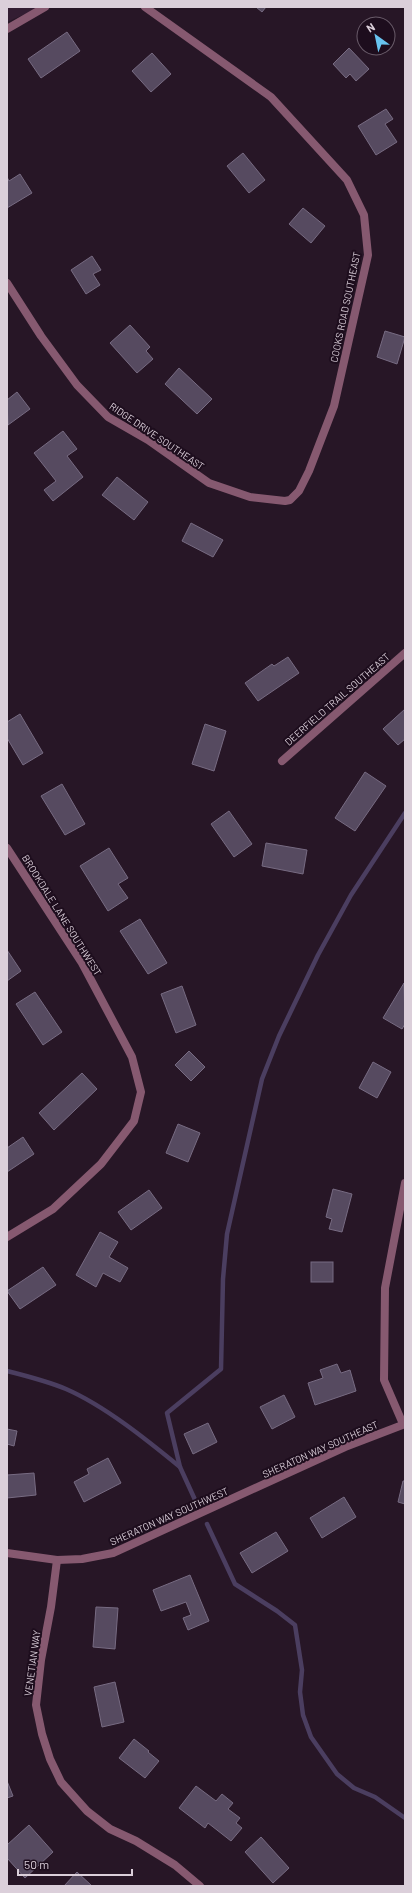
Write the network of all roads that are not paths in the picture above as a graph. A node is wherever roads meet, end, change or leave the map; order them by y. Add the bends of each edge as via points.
1 (44, 7) edge
2 (145, 7) edge
3 (7, 29) edge
4 (7, 283) edge
5 (285, 501) joint
6 (405, 653) edge
7 (282, 761) dead end
8 (7, 848) edge
9 (405, 1183) edge
10 (7, 1237) edge
11 (404, 1424) edge
12 (244, 1494) joint
13 (7, 1553) edge
14 (57, 1560) junction
15 (200, 1886) edge

1 - 3 street
2 - 5 street, COOKS ROAD SOUTHEAST via 271,97 347,180 364,215 368,254 334,406 299,491 290,500
4 - 5 street, RIDGE DRIVE SOUTHEAST via 76,385 108,417 148,440 208,483 250,497
6 - 7 street, DEERFIELD TRAIL SOUTHEAST
8 - 10 street, BROOKDALE LANE SOUTHWEST via 82,963 132,1057 141,1092 134,1121 101,1164 53,1208
9 - 11 street via 385,1288 384,1380
11 - 12 street, SHERATON WAY SOUTHEAST via 345,1447
12 - 14 street, SHERATON WAY SOUTHWEST via 113,1553 82,1559
13 - 14 street, SHERATON WAY SOUTHWEST
14 - 15 street, VENETIAN WAY via 36,1705 50,1759 62,1782 87,1811 110,1829 136,1841 175,1865

